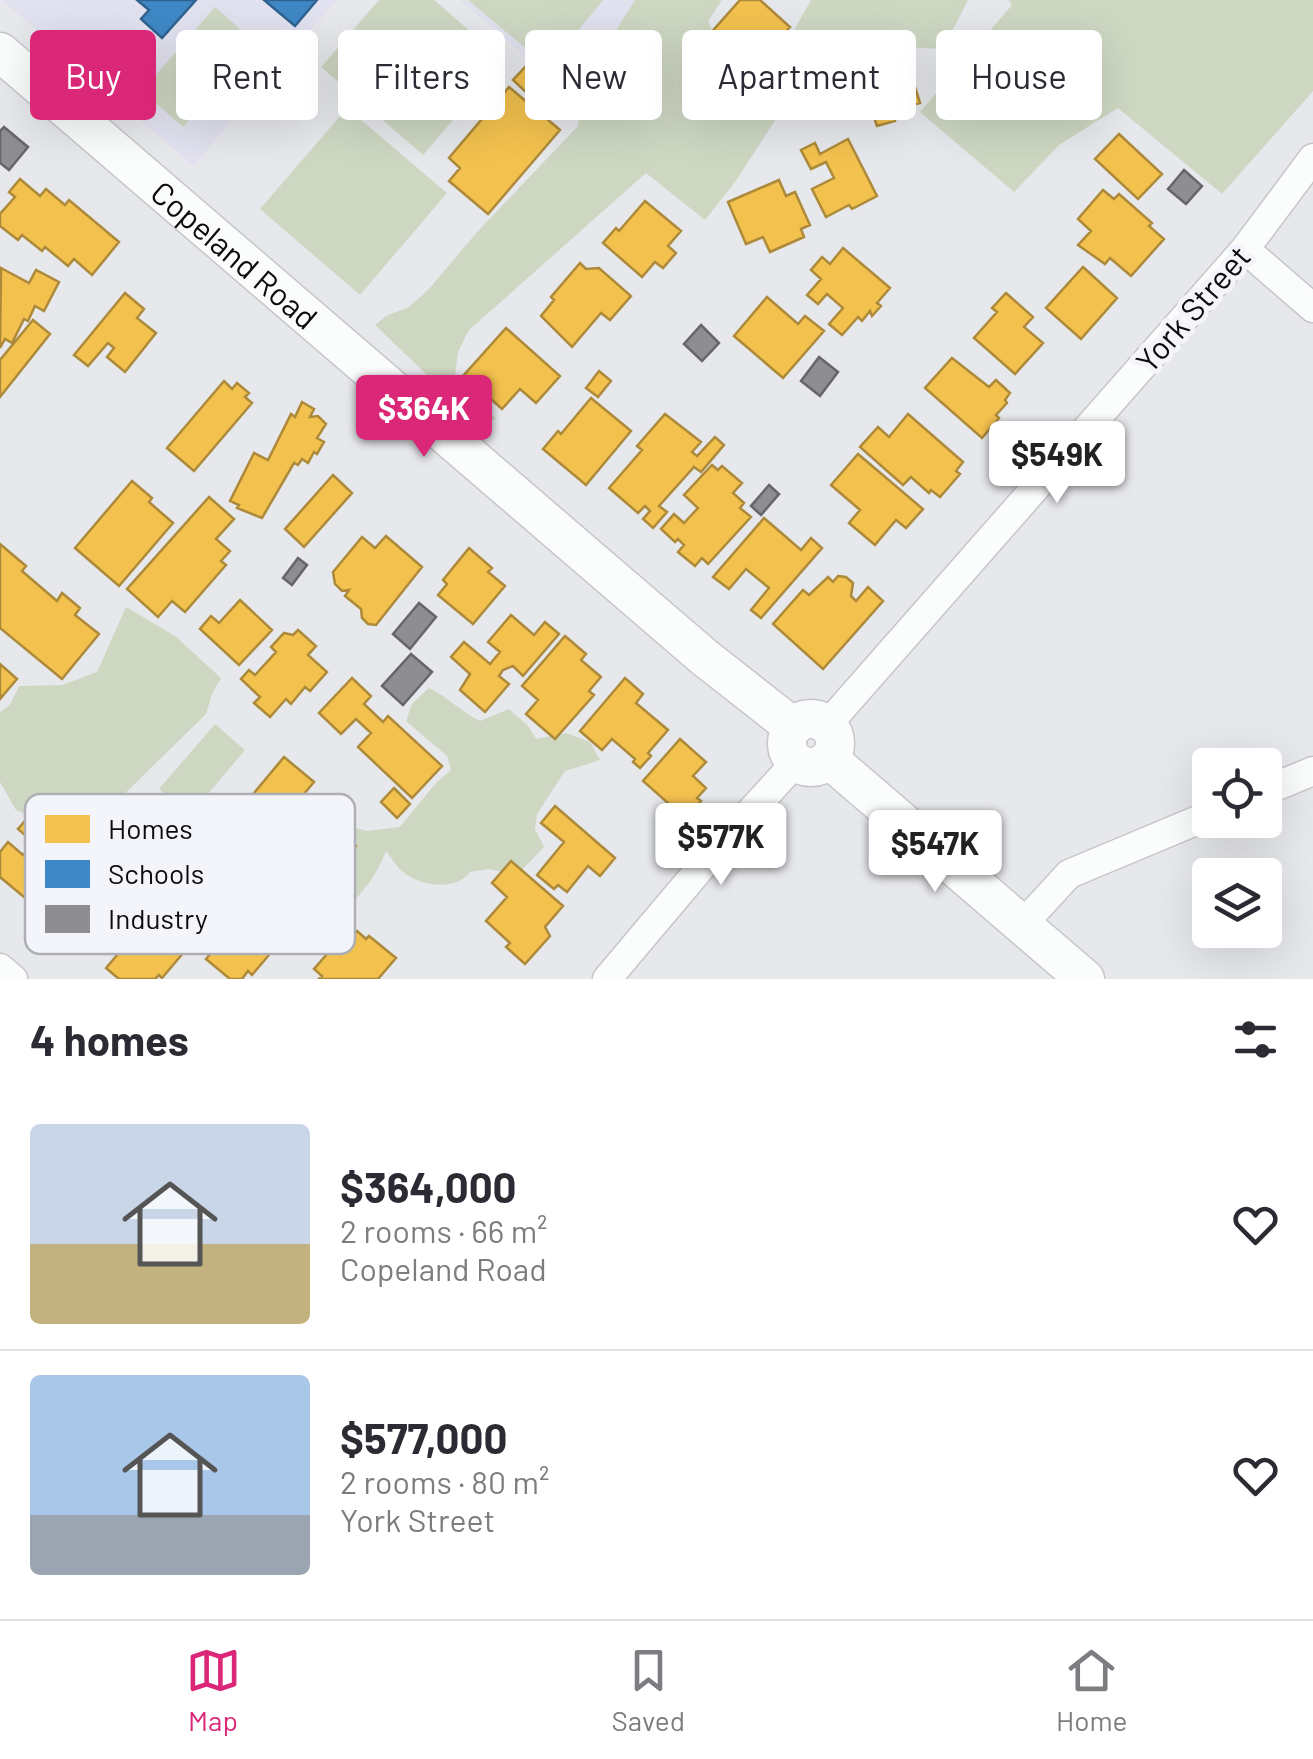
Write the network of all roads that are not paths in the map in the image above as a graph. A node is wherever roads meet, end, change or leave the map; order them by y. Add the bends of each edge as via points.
1 (0, 52) edge
2 (1313, 158) edge
3 (1244, 249) junction
4 (1313, 308) edge
5 (811, 743) junction
6 (1313, 771) edge
7 (1282, 785) edge
8 (1192, 823) edge
9 (1022, 925) junction
10 (0, 968) edge
11 (13, 979) edge
12 (606, 979) edge
13 (1085, 979) edge

1 - 5 main road, Copeland Road
2 - 3 street, York Street
3 - 4 street
3 - 5 street, York Street
5 - 9 main road, Copeland Road
5 - 12 street, York Street
6 - 7 street
8 - 9 street via 1070,874
9 - 13 main road, Copeland Road
10 - 11 street

